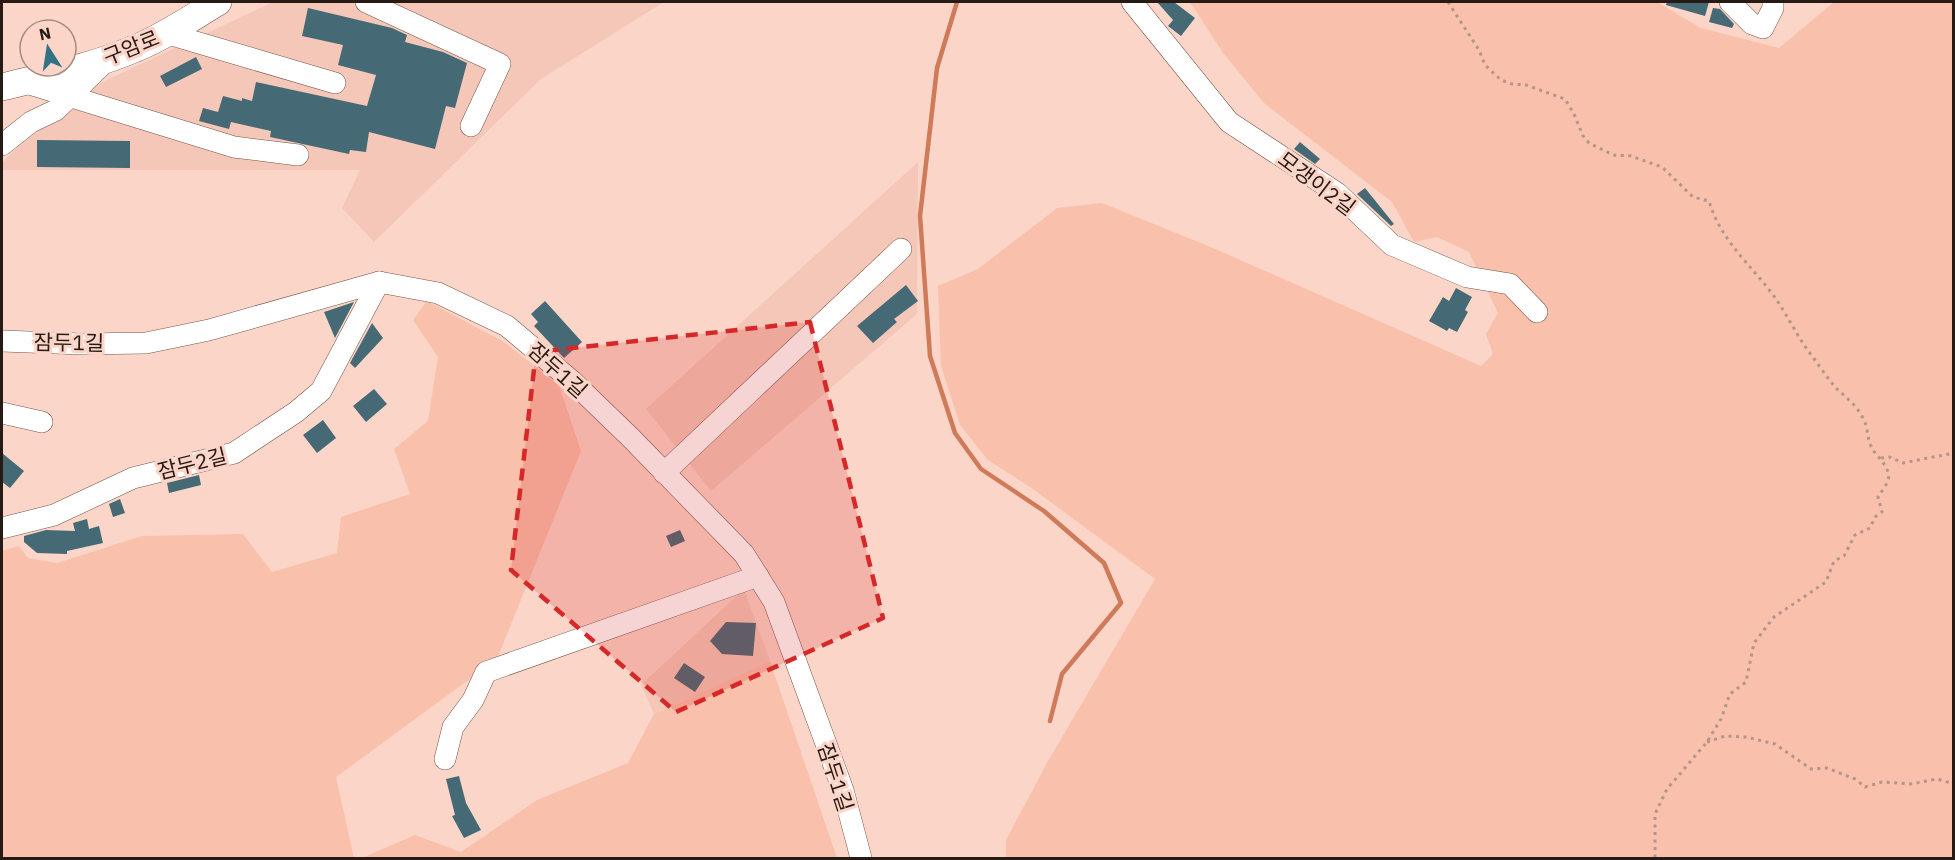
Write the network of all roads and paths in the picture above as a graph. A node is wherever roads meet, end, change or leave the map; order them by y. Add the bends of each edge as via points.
1 (218, 2) edge
2 (366, 2) edge
3 (1132, 2) edge
4 (1448, 2) edge
5 (1731, 2) edge
6 (1773, 2) edge
7 (165, 33) junction
8 (108, 59) junction
9 (335, 83) dead end
10 (12, 84) edge
11 (69, 96) junction
12 (471, 126) dead end
13 (2, 145) edge
14 (298, 155) dead end
15 (901, 249) dead end
16 (378, 282) junction
17 (1537, 312) dead end
18 (2, 341) edge
19 (2, 413) edge
20 (42, 422) dead end
21 (1953, 453) edge
22 (1881, 458) junction
23 (664, 473) junction
24 (2, 528) edge
25 (758, 576) junction
26 (1707, 742) junction
27 (445, 759) dead end
28 (1953, 784) edge
29 (861, 858) edge
30 (1655, 858) edge

1 - 7 main road, 구암로
2 - 12 street via 500,64
3 - 17 street, 모갱이2길 via 1229,123 1337,194 1392,245 1467,277 1510,284
4 - 22 path via 1485,65 1501,80 1565,99 1589,143 1613,155 1631,156 1662,167 1693,197 1709,201 1714,220 1786,311 1810,354 1852,402 1864,420 1871,448
5 - 6 street via 1752,24 1763,28
7 - 8 main road, 구암로
7 - 9 street
8 - 10 main road, 구암로
8 - 11 street
10 - 11 street
11 - 13 street via 56,110 31,122
11 - 14 street via 234,147
15 - 23 street
16 - 18 street, 잠두1길 via 209,330 146,343
16 - 23 street, 잠두1길 via 438,293 507,326 572,381
16 - 24 street, 잠두2길 via 321,391 297,412 234,453 133,478 54,515
19 - 20 street
21 - 22 path via 1903,463
22 - 26 path via 1889,474 1878,497 1882,513 1870,528 1855,535 1844,556 1834,561 1826,582 1774,617 1754,643 1746,682 1731,694
23 - 25 street, 잠두1길 via 744,554
25 - 27 street via 486,672 453,727
25 - 29 street, 잠두1길 via 774,602 843,790
26 - 28 path via 1725,736 1775,744 1811,769 1827,768 1855,779 1864,787 1882,782 1911,784 1937,779
26 - 30 path via 1667,789 1655,814

